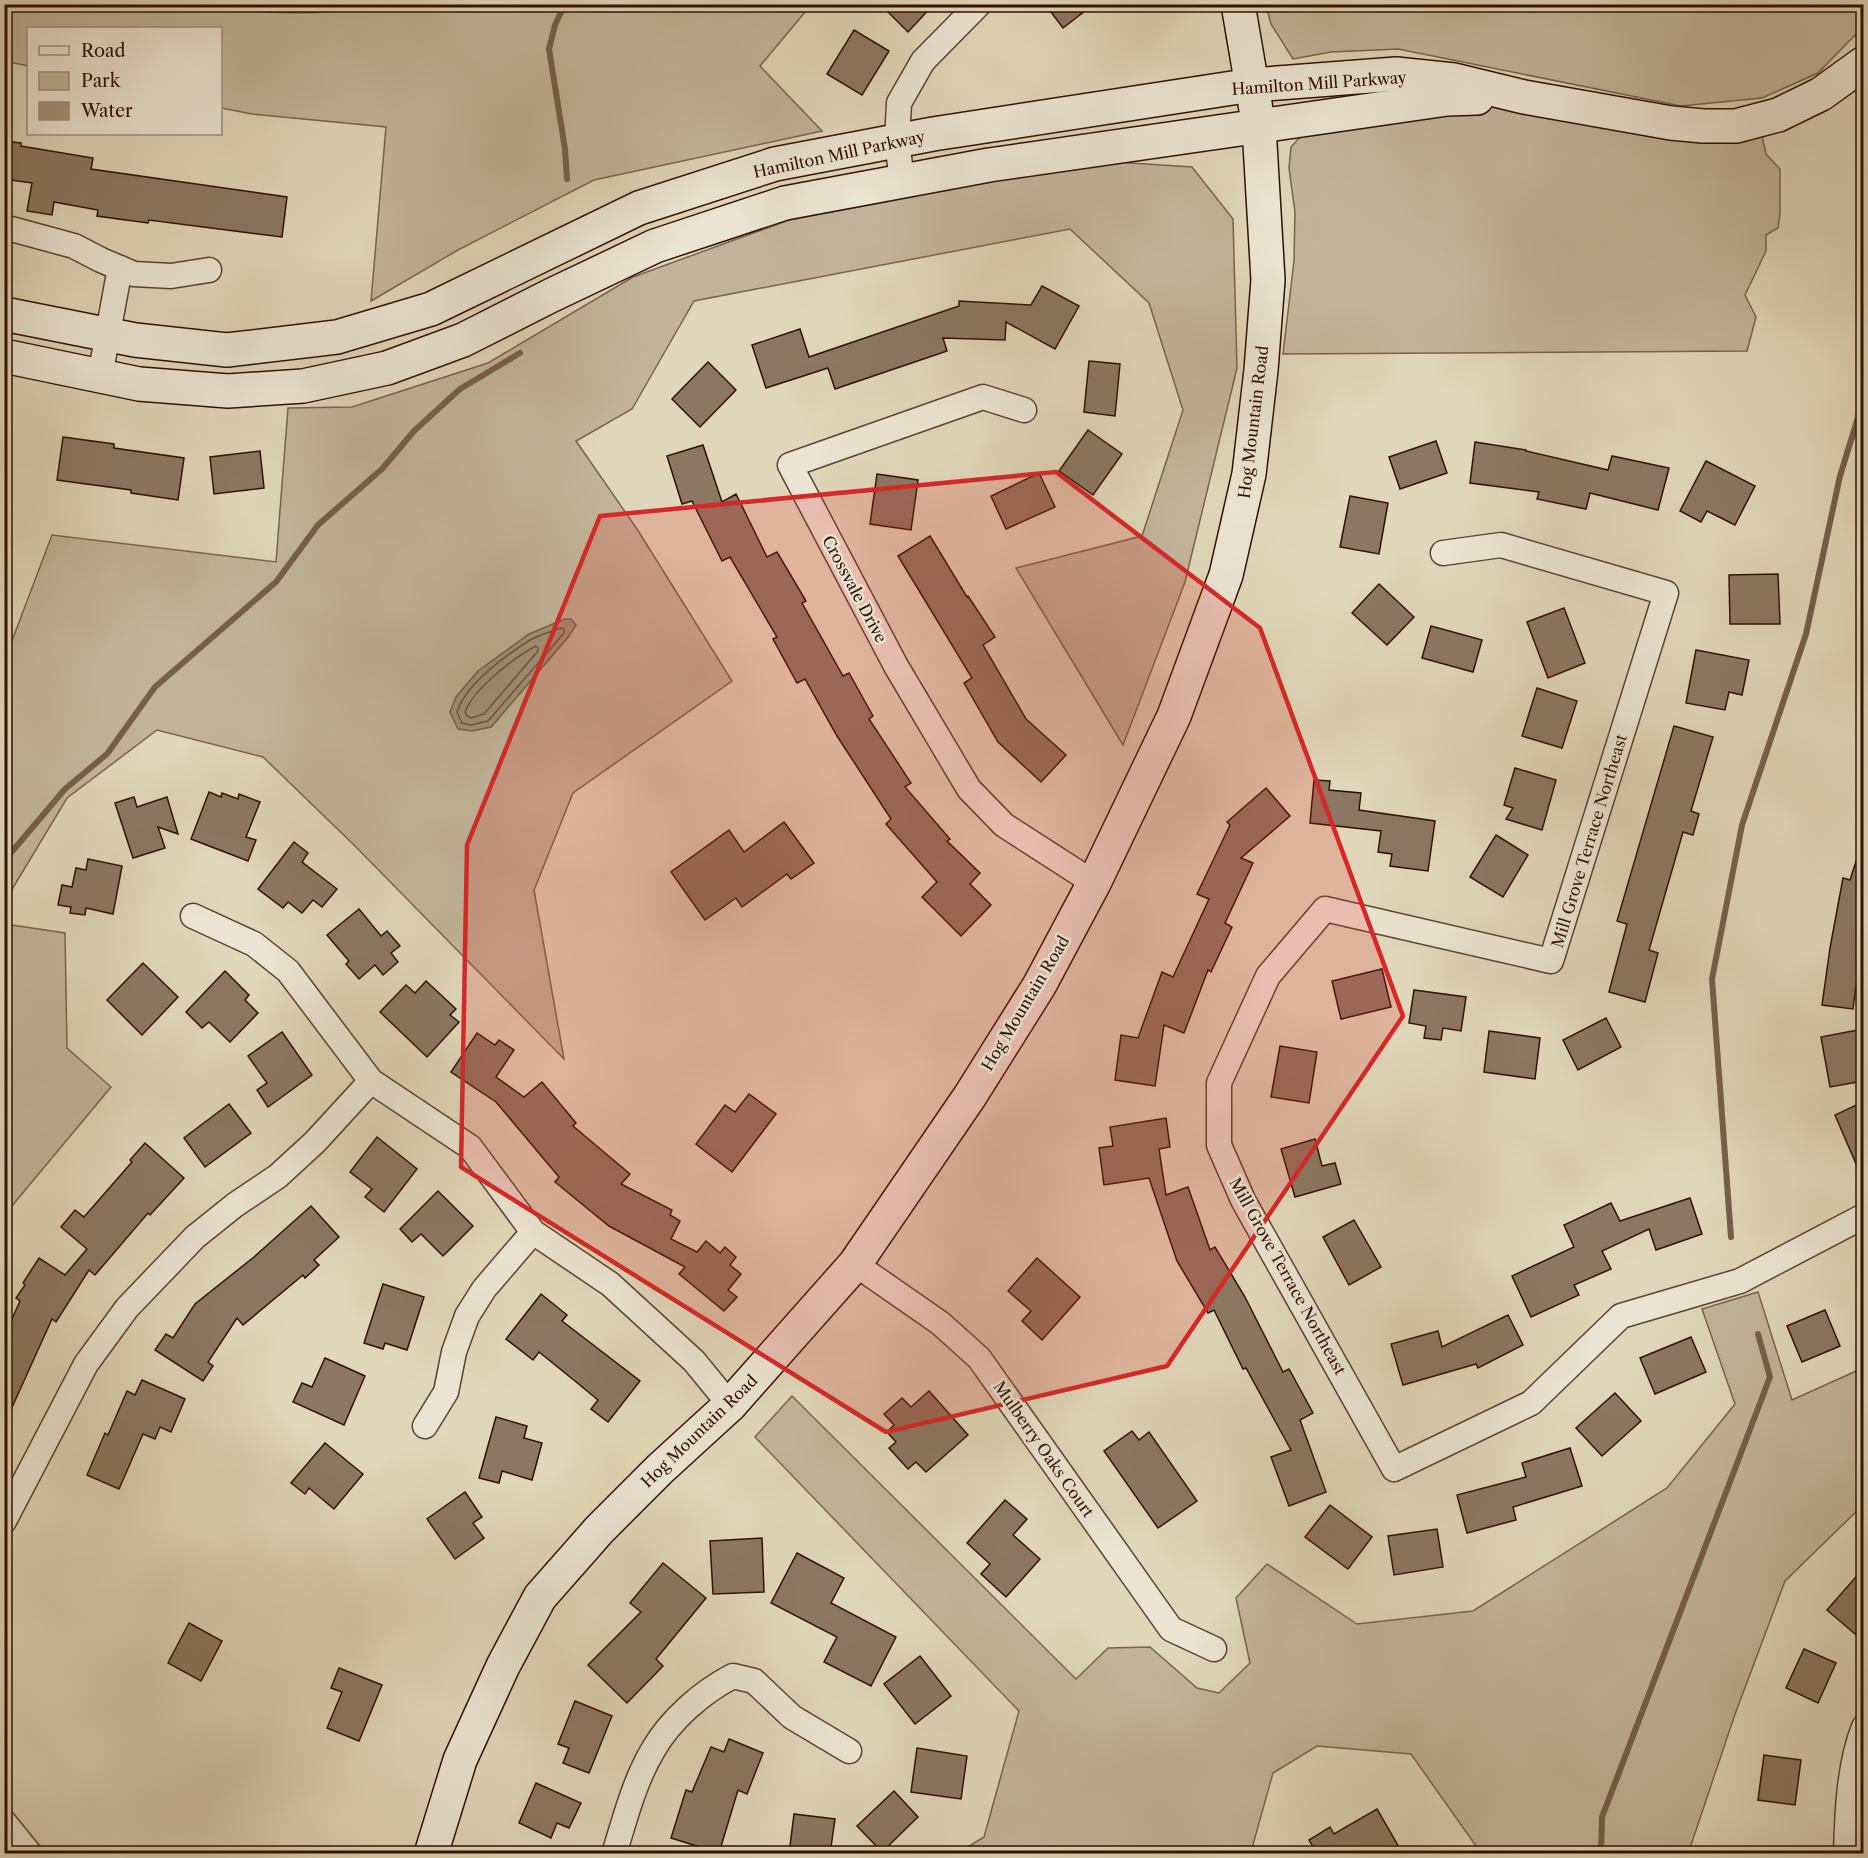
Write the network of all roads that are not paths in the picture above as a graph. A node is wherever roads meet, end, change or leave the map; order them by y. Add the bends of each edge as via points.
1 (979, 4) edge
2 (1238, 4) edge
3 (1863, 63) edge
4 (1252, 85) junction
5 (1524, 97) junction
6 (1259, 127) junction
7 (897, 141) junction
8 (902, 181) junction
9 (4, 226) edge
10 (120, 268) junction
11 (209, 270) dead end
12 (4, 314) edge
13 (108, 334) junction
14 (4, 356) edge
15 (99, 376) junction
16 (1024, 410) dead end
17 (1443, 553) dead end
18 (1094, 883) junction
19 (192, 916) dead end
20 (371, 1081) junction
21 (1863, 1216) edge
22 (533, 1232) junction
23 (855, 1264) junction
24 (730, 1405) junction
25 (425, 1426) dead end
26 (4, 1521) edge
27 (1214, 1649) dead end
28 (1863, 1727) edge
29 (849, 1751) dead end
30 (4, 1822) edge
31 (30, 1854) edge
32 (431, 1854) edge
33 (614, 1854) edge
34 (1846, 1854) edge

1 - 7 street via 922,61 899,103
2 - 4 street, Hog Mountain Road
3 - 5 street, Hamilton Mill Parkway via 1821,94 1778,115 1736,126 1671,123
4 - 5 street, Hamilton Mill Parkway via 1396,74 1454,80
4 - 6 street, Hog Mountain Road
4 - 7 street, Hamilton Mill Parkway
5 - 6 street, Hamilton Mill Parkway via 1447,99
6 - 8 street, Hamilton Mill Parkway
6 - 18 street, Hog Mountain Road via 1268,280 1250,474 1226,574 1174,716
7 - 8 street
7 - 13 street, Hamilton Mill Parkway via 775,164 639,208 431,309 337,337 226,350
8 - 15 street, Hamilton Mill Parkway via 785,203 655,246 463,340 387,368 303,386 228,391 139,384
9 - 10 street via 74,246
10 - 11 street via 134,274 171,276
10 - 13 street
12 - 13 street, Hamilton Mill Parkway
13 - 15 street
14 - 15 street, Hamilton Mill Parkway
16 - 18 street, Crossvale Drive via 983,397 790,465 896,666 969,789 1004,825
17 - 21 street, Mill Grove Terrace Northeast via 1502,545 1666,593 1551,961 1325,909 1268,976 1219,1083 1219,1145 1243,1200 1394,1469 1531,1403 1621,1317 1740,1281
18 - 23 street, Hog Mountain Road via 1039,986 964,1105
19 - 20 street via 254,944 288,971
20 - 22 street via 470,1147
20 - 26 street via 315,1142 278,1176 195,1237 127,1308 86,1364
22 - 24 street via 610,1284 694,1361
22 - 25 street via 484,1289 467,1316 446,1392
23 - 24 street, Hog Mountain Road
23 - 27 street, Mulberry Oaks Court via 940,1323 979,1358 1171,1629
24 - 32 street, Hog Mountain Road via 598,1530 540,1597 460,1760
28 - 34 street via 1851,1779
29 - 33 street via 792,1717 754,1681 733,1676 715,1686 677,1719 653,1750 637,1784
30 - 31 street

